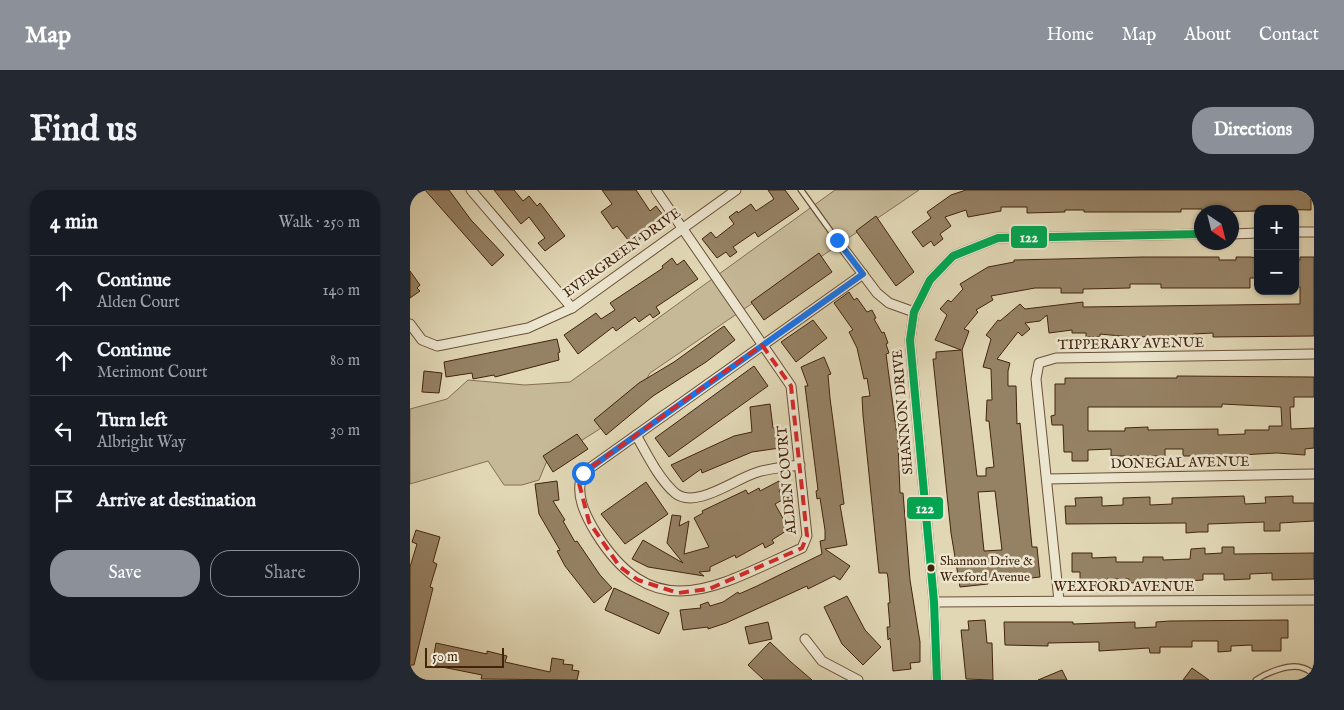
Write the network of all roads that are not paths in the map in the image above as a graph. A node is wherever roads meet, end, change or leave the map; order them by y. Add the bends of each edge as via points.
1 (471, 190) edge
2 (656, 190) edge
3 (736, 190) edge
4 (801, 190) edge
5 (682, 227) junction
6 (1299, 232) edge
7 (1314, 232) edge
8 (1254, 233) edge
9 (1194, 234) edge
10 (1239, 234) edge
11 (837, 240) joint
12 (863, 274) junction
13 (572, 308) junction
14 (914, 312) junction
15 (410, 324) edge
16 (762, 345) junction
17 (1314, 354) edge
18 (636, 435) junction
19 (800, 465) junction
20 (1314, 474) edge
21 (1048, 479) junction
22 (1314, 600) edge
23 (1059, 601) junction
24 (934, 602) junction
25 (805, 639) dead end
26 (1314, 674) edge
27 (858, 680) edge
28 (937, 680) edge
29 (1256, 680) edge

1 - 13 street
2 - 5 street, ALDEN COURT
3 - 5 street, EVERGREEN DRIVE
4 - 11 lane
5 - 13 street, EVERGREEN DRIVE
5 - 16 street, ALDEN COURT
6 - 7 street
8 - 10 street
9 - 14 street, SHANNON DRIVE via 998,238 953,256 930,280
11 - 12 street
12 - 14 street via 889,303
12 - 16 street
13 - 15 street, EVERGREEN DRIVE via 528,328 437,346 422,340
14 - 24 street, SHANNON DRIVE via 910,340
16 - 18 street, ALDEN COURT
16 - 19 street, ALDEN COURT via 791,386
17 - 21 street, TIPPERARY AVENUE via 1056,358 1039,363 1036,379
18 - 19 street via 676,494 690,499 757,472
18 - 19 street, ALDEN COURT via 583,473 579,483 581,500 589,522 620,567 638,580 678,593 709,589 802,548 807,536
20 - 21 street, DONEGAL AVENUE
21 - 23 street, TIPPERARY AVENUE
22 - 23 street, WEXFORD AVENUE
23 - 24 street, WEXFORD AVENUE
24 - 28 street, SHANNON DRIVE
25 - 27 street via 822,661
26 - 29 lane via 1302,667 1294,667 1264,674

